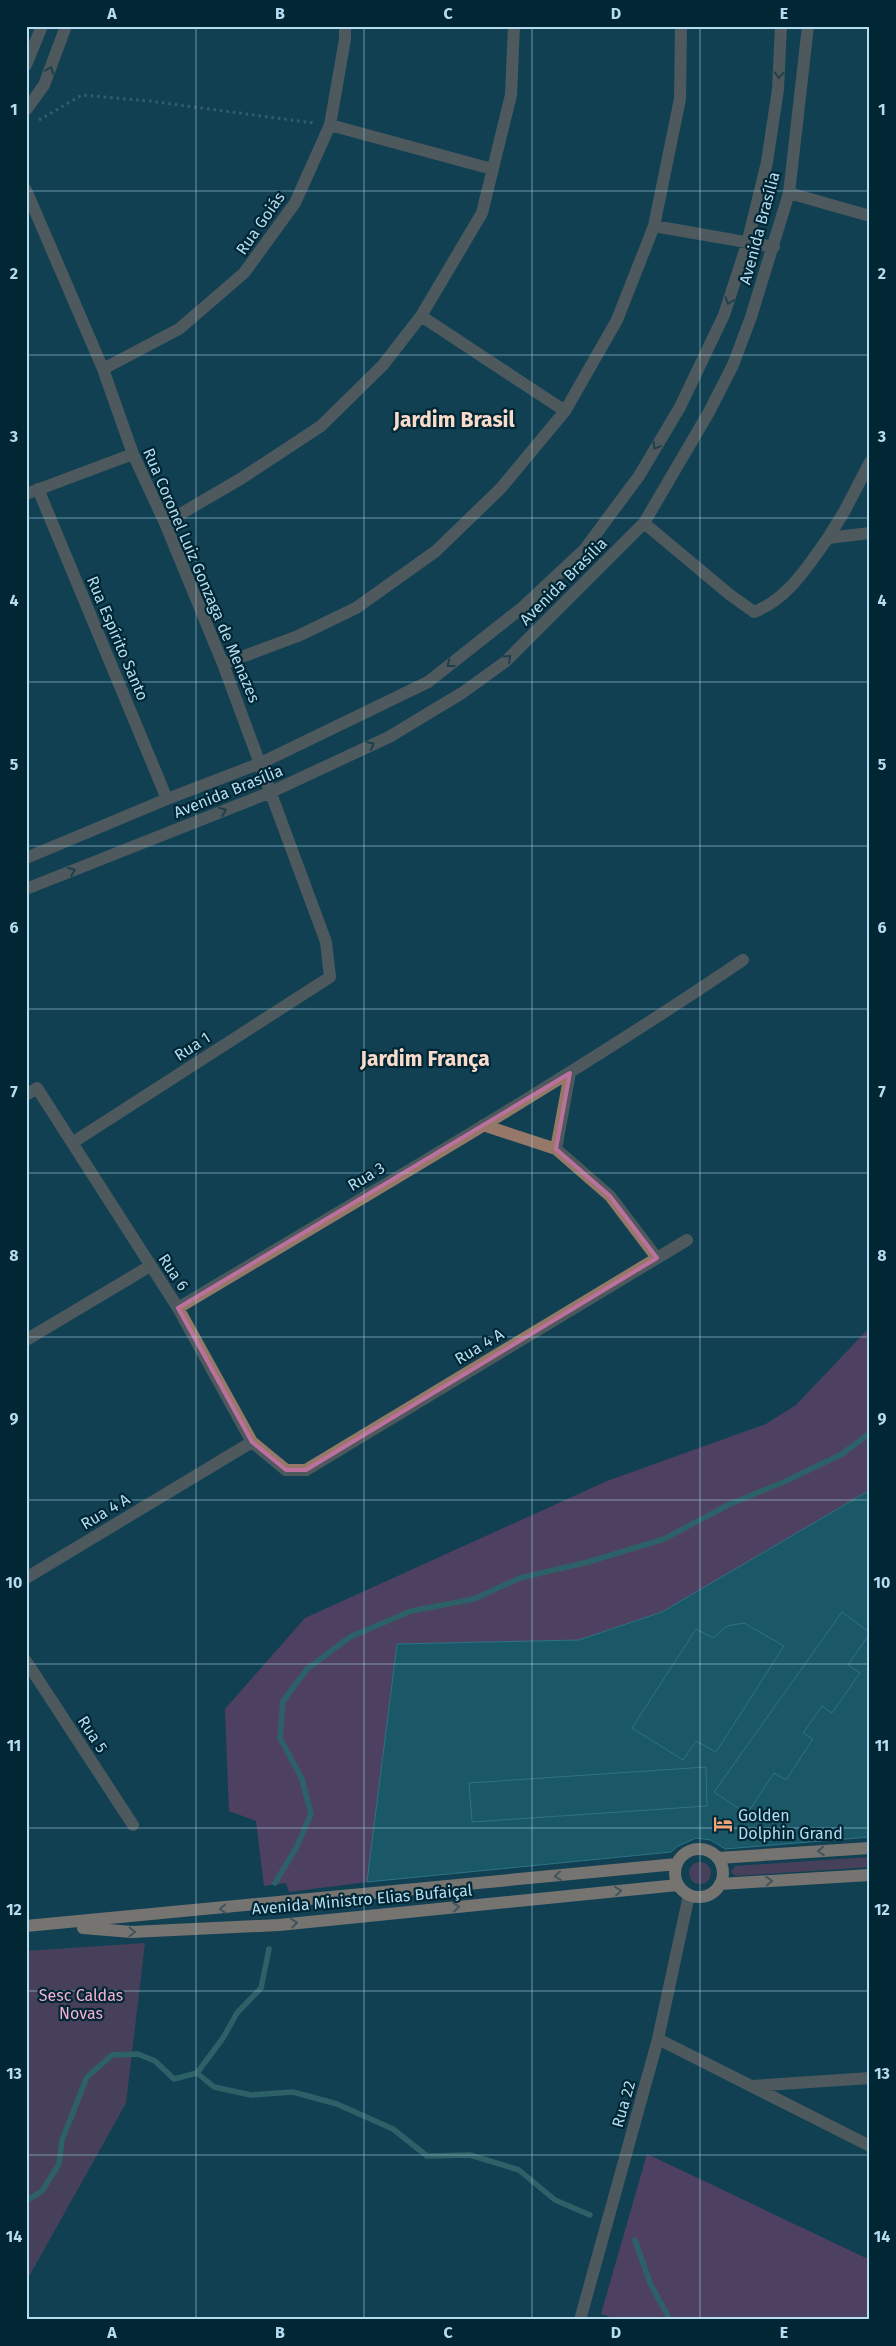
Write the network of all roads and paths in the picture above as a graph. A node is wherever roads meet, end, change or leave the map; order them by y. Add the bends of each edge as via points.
1 (42, 26) edge
2 (66, 26) edge
3 (345, 26) edge
4 (514, 26) edge
5 (681, 26) edge
6 (781, 26) edge
7 (808, 26) edge
8 (26, 65) edge
9 (26, 110) edge
10 (34, 122) dead end
11 (330, 125) junction
12 (492, 169) junction
13 (26, 190) edge
14 (789, 193) junction
15 (870, 216) edge
16 (654, 226) junction
17 (747, 244) junction
18 (774, 247) junction
19 (421, 316) junction
20 (103, 369) junction
21 (565, 411) junction
22 (133, 454) junction
23 (870, 462) edge
24 (32, 491) edge
25 (165, 523) junction
26 (644, 523) junction
27 (870, 533) edge
28 (828, 538) junction
29 (223, 664) junction
30 (261, 763) junction
31 (271, 792) junction
32 (167, 799) junction
33 (26, 858) edge
34 (26, 889) edge
35 (743, 960) dead end
36 (330, 977) joint
37 (570, 1073) junction
38 (32, 1092) edge
39 (483, 1125) junction
40 (72, 1143) junction
41 (556, 1149) junction
42 (686, 1240) dead end
43 (657, 1258) junction
44 (150, 1266) junction
45 (178, 1308) junction
46 (26, 1340) edge
47 (252, 1442) junction
48 (286, 1470) joint
49 (26, 1578) edge
50 (26, 1662) edge
51 (134, 1825) dead end
52 (870, 1848) edge
53 (718, 1858) junction
54 (677, 1864) junction
55 (870, 1875) edge
56 (720, 1884) junction
57 (678, 1885) junction
58 (689, 1895) junction
59 (48, 1925) junction
60 (26, 1926) edge
61 (658, 2039) junction
62 (870, 2078) edge
63 (752, 2086) junction
64 (870, 2146) edge
65 (580, 2320) edge

1 - 8 street
9 -> 2 street via 44,85
3 - 11 street, Rua Goiás via 346,39
4 - 12 street via 512,95
5 - 16 street via 680,99
6 -> 17 street, Avenida Brasília via 778,89 768,162
7 - 14 street, Avenida Brasília
10 - 11 path via 82,95
11 - 12 street
11 - 20 street, Rua Goiás via 296,203 244,273 179,329
12 - 19 street via 482,213
13 - 20 street, Rua Coronel Luiz Gonzaga de Menazes
14 - 15 street
14 - 18 street, Avenida Brasília
16 - 17 street
16 - 21 street via 617,320
17 - 18 street
17 -> 30 street, Avenida Brasília via 724,315 680,407 639,476 584,550 523,608 428,682
18 - 26 street, Avenida Brasília via 733,365
19 - 21 street
19 - 25 street via 383,365 321,426
20 - 22 street, Rua Coronel Luiz Gonzaga de Menazes
21 - 29 street via 501,488 436,551 356,608 298,636
22 - 24 street
22 - 25 street, Rua Coronel Luiz Gonzaga de Menazes
23 - 28 street
24 - 32 street, Rua Espírito Santo
25 - 29 street, Rua Coronel Luiz Gonzaga de Menazes
26 - 28 street via 754,612 769,606 798,580
31 -> 26 street, Avenida Brasília via 389,737 462,693 505,662
27 - 28 street
29 - 30 street, Rua Coronel Luiz Gonzaga de Menazes
30 - 31 street, Rua Coronel Luiz Gonzaga de Menazes
30 - 32 street, Avenida Brasília
34 -> 31 street, Avenida Brasília
31 - 36 street, Rua Coronel Luiz Gonzaga de Menazes via 326,942
32 - 33 street, Avenida Brasília
35 - 37 street, Rua 3
36 - 40 street, Rua 1
37 - 39 street, Rua 3
37 - 41 street
38 - 40 street, Rua 6
39 - 41 street
39 - 45 street, Rua 3
40 - 44 street, Rua 6
41 - 43 street via 610,1196
42 - 43 street, Rua 4 A
43 - 48 street, Rua 4 A via 306,1470
44 - 45 street, Rua 6
44 - 46 street
45 - 47 street, Rua 6
47 - 48 street, Rua 6
47 - 49 street, Rua 4 A
50 - 51 street, Rua 5
52 -> 53 main road
53 - 54 main road via 700,1849 686,1853
53 - 56 main road via 723,1871
54 - 57 main road
54 -> 59 main road, Avenida Ministro Elias Bufaiçal
56 -> 55 main road
56 - 58 main road via 710,1894
57 - 58 main road
59 -> 57 main road, Avenida Ministro Elias Bufaiçal via 132,1932 279,1925
58 - 61 street, Rua 22
59 - 60 main road, Avenida Ministro Elias Bufaiçal
61 - 63 street
61 - 65 street, Rua 22
62 - 63 street
63 - 64 street

